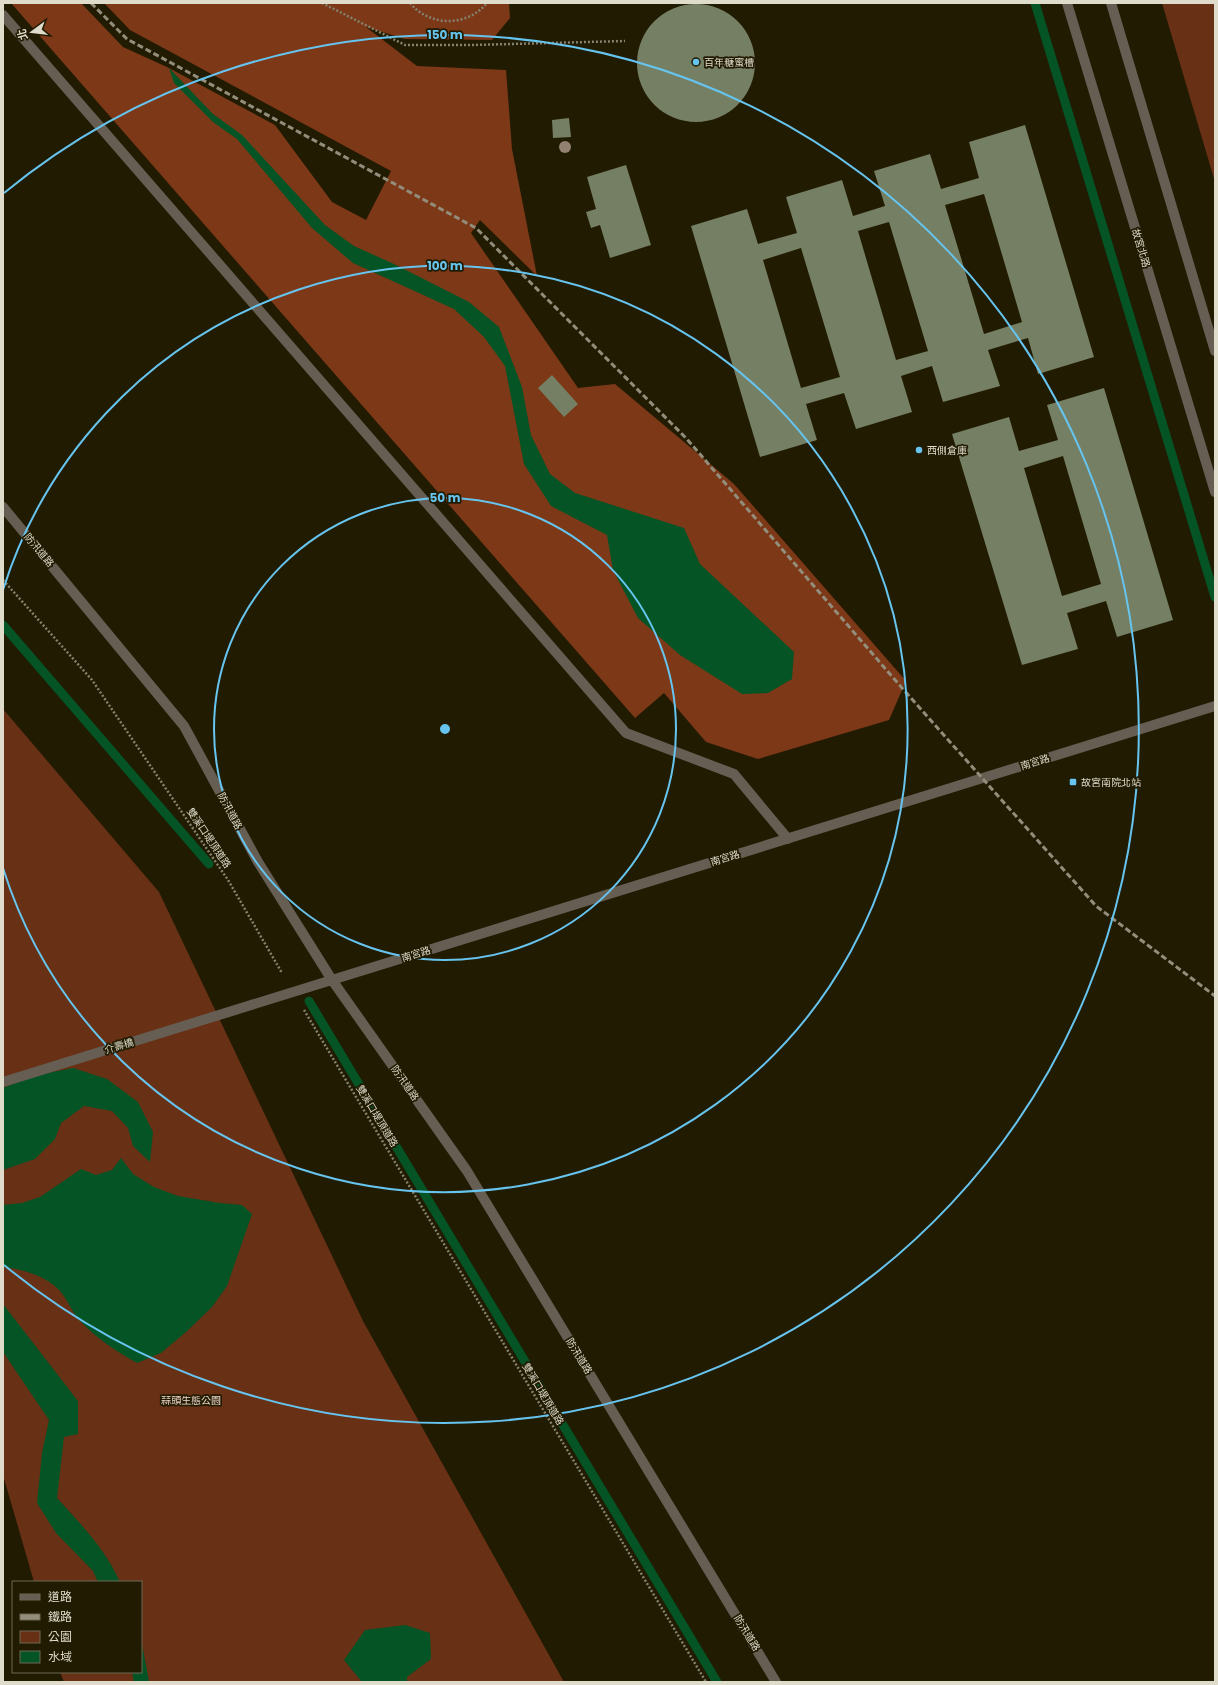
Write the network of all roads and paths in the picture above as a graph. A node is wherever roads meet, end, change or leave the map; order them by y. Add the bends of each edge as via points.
1 (322, 3) edge
2 (410, 3) edge
3 (487, 3) edge
4 (1067, 3) edge
5 (1111, 3) edge
6 (3, 15) edge
7 (625, 41) dead end
8 (1215, 351) edge
9 (1215, 492) edge
10 (3, 507) edge
11 (3, 580) edge
12 (1215, 706) edge
13 (788, 839) junction
14 (332, 980) junction
15 (294, 992) junction
16 (236, 1010) joint
17 (3, 1082) edge
18 (706, 1682) edge
19 (776, 1682) edge

1 - 7 path via 405,45
2 - 3 path via 423,15 453,22 469,18
4 - 9 street, 故宮北路
5 - 8 street
6 - 13 street via 626,733 734,774
10 - 14 street, 防汛道路 via 184,726 258,862
11 - 15 path, 雙溪口堤頂道路 via 92,680 228,880
12 - 13 street, 南宮路
13 - 14 street, 南宮路
14 - 15 street, 南宮路
14 - 19 street, 防汛道路 via 467,1171
15 - 16 street, 南宮路
15 - 18 path, 雙溪口堤頂道路
16 - 17 street, 介壽橋

